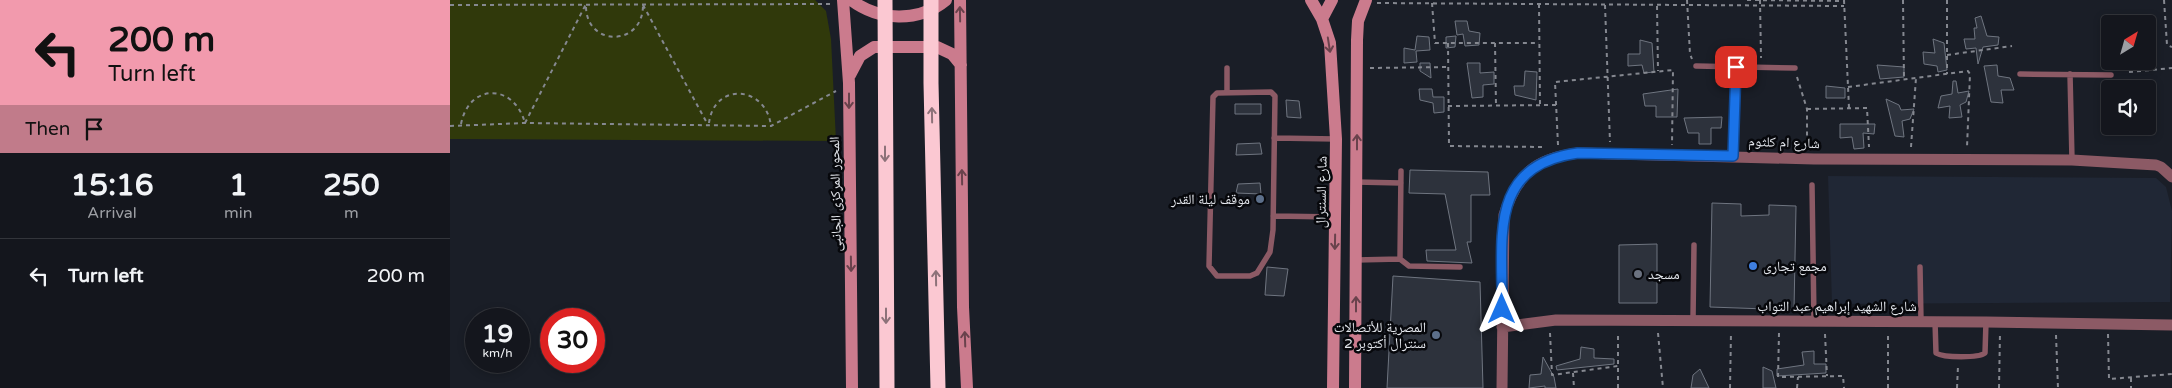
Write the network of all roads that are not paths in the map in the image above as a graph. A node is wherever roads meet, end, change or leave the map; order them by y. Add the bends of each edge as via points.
1 (885, 0) edge
2 (932, 0) edge
3 (946, 0) edge
4 (960, 0) edge
5 (1311, 0) edge
6 (1332, 0) edge
7 (846, 1) edge
8 (1363, 2) edge
9 (1322, 19) junction
10 (961, 64) junction
11 (1696, 66) road end
12 (1736, 67) junction
13 (1227, 68) dead end
14 (1794, 68) road end
15 (2020, 74) dead end
16 (2070, 74) junction
17 (2111, 75) dead end
18 (849, 80) junction
19 (1227, 92) junction
20 (1274, 138) junction
21 (1336, 139) junction
22 (1733, 156) junction
23 (2072, 160) junction
24 (1401, 171) dead end
25 (2172, 177) edge
26 (1356, 182) junction
27 (1401, 183) junction
28 (1812, 185) dead end
29 (1273, 216) junction
30 (1336, 217) junction
31 (1694, 245) dead end
32 (1400, 259) junction
33 (1356, 260) junction
34 (1460, 267) dead end
35 (1920, 267) dead end
36 (1694, 320) junction
37 (1820, 321) junction
38 (1921, 321) junction
39 (1935, 321) junction
40 (1986, 322) junction
41 (2172, 325) edge
42 (1502, 327) junction
43 (852, 388) edge
44 (887, 388) edge
45 (938, 388) edge
46 (967, 388) edge
47 (1334, 388) edge
48 (1356, 388) edge
49 (1502, 388) edge

1 -> 44 highway
45 -> 2 highway
3 - 7 main road via 929,10 903,17 877,14
10 -> 4 main road
5 - 9 main road, شارع السنترال
6 - 9 main road
7 - 18 main road, المحور المركزى الجانبى
26 -> 8 main road via 1358,21
9 -> 21 main road, شارع السنترال via 1330,43
10 - 18 main road via 952,54 937,47 874,47 860,56
46 -> 10 main road
11 - 12 lane
12 - 14 lane
12 - 22 lane
13 - 19 lane
15 - 16 lane
16 - 17 lane
16 - 23 lane
18 -> 43 main road, المحور المركزى الجانبى
19 - 20 lane via 1272,92
19 - 29 lane via 1213,97 1209,266 1216,276 1257,273 1270,252
20 - 21 lane
20 - 29 lane
21 - 30 main road, شارع السنترال
22 - 23 street, شارع ام كلثوم
22 - 42 street, شارع ام كلثوم via 1559,151 1539,163 1522,176 1510,194 1504,214
23 - 25 street, شارع ام كلثوم via 2156,165
24 - 27 lane
26 - 27 lane
26 - 33 main road
27 - 32 lane
28 - 37 lane
29 - 30 lane
30 -> 47 main road, شارع السنترال
31 - 36 lane
32 - 33 lane
32 - 34 lane via 1409,266
48 -> 33 main road
35 - 38 lane
36 - 37 street, شارع الشهيد إبراهيم عبد التواب
36 - 42 street, شارع الشهيد إبراهيم عبد التواب via 1550,321
37 - 38 street, شارع الشهيد إبراهيم عبد التواب
38 - 39 street, شارع الشهيد إبراهيم عبد التواب
39 - 40 street, شارع الشهيد إبراهيم عبد التواب
39 - 40 lane via 1935,350 1940,356 1979,356 1985,353
40 - 41 street, شارع الشهيد إبراهيم عبد التواب
42 - 49 street, شارع ام كلثوم

